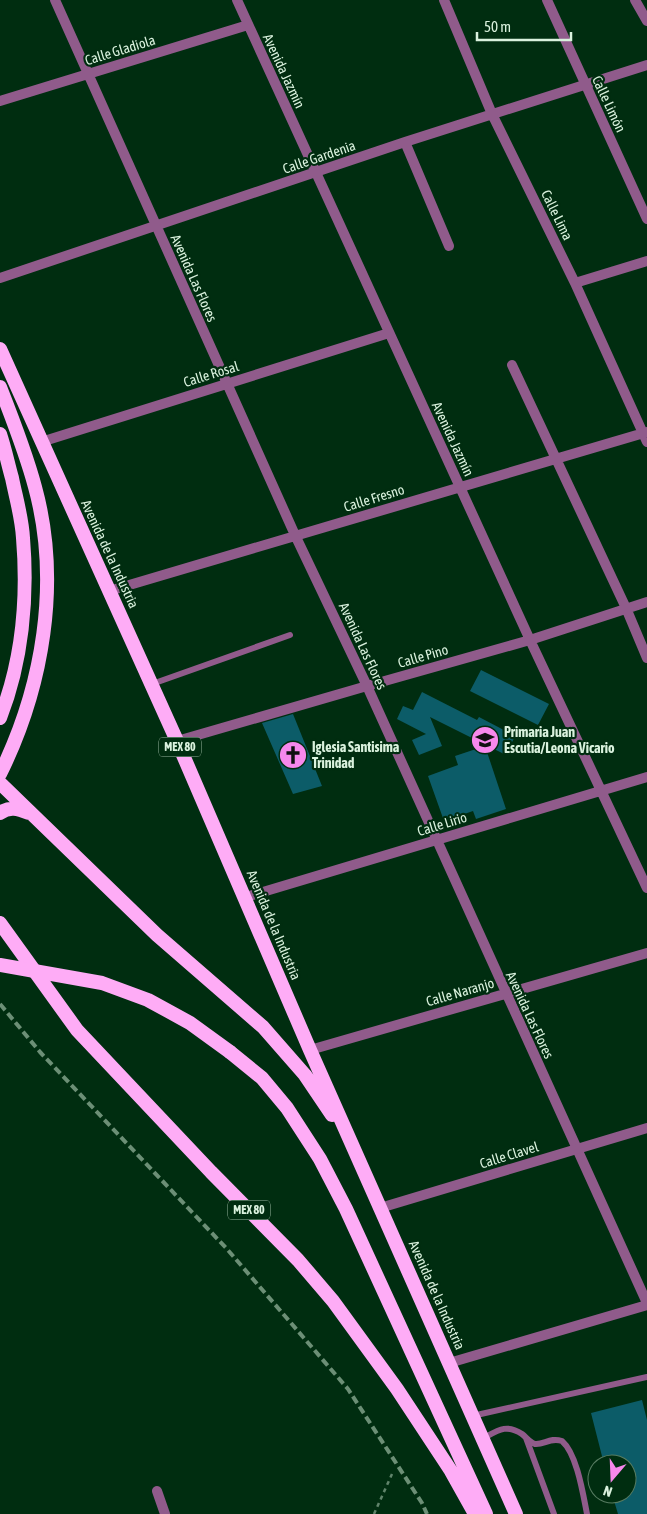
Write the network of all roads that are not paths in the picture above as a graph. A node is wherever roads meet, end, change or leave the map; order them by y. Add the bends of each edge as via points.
1 (55, 0) edge
2 (238, 0) edge
3 (444, 0) edge
4 (547, 0) edge
5 (635, 0) edge
6 (647, 21) edge
7 (248, 25) junction
8 (647, 65) edge
9 (88, 74) junction
10 (584, 84) junction
11 (0, 101) edge
12 (492, 114) junction
13 (405, 142) junction
14 (316, 173) junction
15 (647, 219) edge
16 (156, 226) junction
17 (449, 246) dead end
18 (647, 261) edge
19 (0, 278) edge
20 (575, 283) junction
21 (389, 333) junction
22 (0, 349) edge
23 (512, 365) dead end
24 (227, 384) junction
25 (0, 387) edge
26 (0, 434) edge
27 (646, 436) edge
28 (41, 442) junction
29 (555, 458) junction
30 (0, 467) edge
31 (460, 486) junction
32 (18, 507) junction
33 (295, 536) junction
34 (109, 591) junction
35 (647, 602) edge
36 (626, 608) junction
37 (290, 635) dead end
38 (530, 640) junction
39 (647, 658) edge
40 (151, 684) junction
41 (366, 686) junction
42 (0, 718) edge
43 (178, 741) junction
44 (0, 774) edge
45 (647, 776) edge
46 (0, 783) edge
47 (600, 791) junction
48 (0, 813) edge
49 (32, 814) junction
50 (436, 840) junction
51 (647, 888) edge
52 (246, 897) junction
53 (0, 923) edge
54 (647, 953) edge
55 (0, 965) edge
56 (506, 994) junction
57 (310, 1050) junction
58 (647, 1128) edge
59 (353, 1147) junction
60 (577, 1149) junction
61 (380, 1208) junction
62 (647, 1304) edge
63 (449, 1362) junction
64 (647, 1377) edge
65 (471, 1416) junction
66 (525, 1437) junction
67 (481, 1439) junction
68 (157, 1491) dead end
69 (165, 1514) edge
70 (475, 1514) edge
71 (486, 1514) edge
72 (516, 1514) edge
73 (554, 1514) edge
74 (587, 1514) edge

1 - 9 street, Avenida Las Flores
2 - 7 street, Avenida Jazmín
3 - 12 street, Calle Lima
4 - 10 street, Calle Limón
5 - 6 street
7 - 9 street, Calle Gladiola
7 - 14 street, Avenida Jazmín
8 - 10 street, Calle Gardenia
9 - 11 street, Calle Gladiola
9 - 16 street, Avenida Las Flores
10 - 12 street, Calle Gardenia
10 - 15 street, Calle Limón
12 - 13 street, Calle Gardenia
12 - 20 street, Calle Lima
13 - 14 street, Calle Gardenia
13 - 17 street
14 - 16 street, Calle Gardenia
14 - 21 street, Avenida Jazmín
16 - 19 street, Calle Gardenia
16 - 24 street, Avenida Las Flores
18 - 20 street
20 - 27 street, Calle Lima
21 - 24 street, Calle Rosal
21 - 31 street, Avenida Jazmín
22 - 28 highway, Avenida de la Industria / MEX 80
23 - 29 street
24 - 28 street, Calle Rosal
24 - 33 street, Avenida Las Flores
25 - 44 highway via 36,488 44,530 46,601 38,672 15,742
26 - 32 highway
27 - 29 street, Calle Fresno
28 - 34 highway, Avenida de la Industria / MEX 80
29 - 31 street, Calle Fresno
29 - 36 street
30 - 32 highway
31 - 33 street, Calle Fresno
31 - 38 street, Avenida Jazmín
32 - 42 highway via 23,538 22,626 16,666
33 - 34 street, Calle Fresno
33 - 41 street, Avenida Las Flores
34 - 40 highway, Avenida de la Industria / MEX 80
35 - 36 street, Calle Pino
36 - 38 street, Calle Pino
36 - 39 street
37 - 40 lane
38 - 41 street, Calle Pino
38 - 47 street, Avenida Jazmín
40 - 43 highway, Avenida de la Industria / MEX 80
41 - 43 street, Calle Pino
41 - 50 street, Avenida Las Flores
43 - 52 highway, Avenida de la Industria / MEX 80
45 - 47 street, Calle Lirio
46 - 49 highway
47 - 50 street, Calle Lirio
47 - 51 street, Avenida Jazmín
48 - 49 highway via 15,808
49 - 59 highway via 158,935 263,1027 305,1075
50 - 52 street, Calle Lirio
50 - 56 street, Avenida Las Flores
52 - 57 highway, Avenida de la Industria / MEX 80
53 - 70 highway, MEX 80 via 78,1030 210,1172 298,1260 333,1301 403,1397
54 - 56 street, Calle Naranjo
55 - 71 highway, bridge via 102,984 148,1000 190,1023 262,1078 287,1108 320,1159
56 - 57 street, Calle Naranjo
56 - 60 street, Avenida Las Flores
57 - 59 highway, Avenida de la Industria / MEX 80
58 - 60 street, Calle Clavel
59 - 61 highway, Avenida de la Industria / MEX 80
60 - 61 street, Calle Clavel
60 - 62 street, Avenida Las Flores
61 - 63 highway, Avenida de la Industria / MEX 80
62 - 63 street
63 - 65 highway, Avenida de la Industria / MEX 80
64 - 65 lane
65 - 67 highway, Avenida de la Industria / MEX 80
66 - 67 lane via 503,1428
66 - 73 lane
66 - 74 lane via 536,1444 556,1439 566,1444 577,1471
67 - 72 highway, Avenida de la Industria / MEX 80
68 - 69 street

